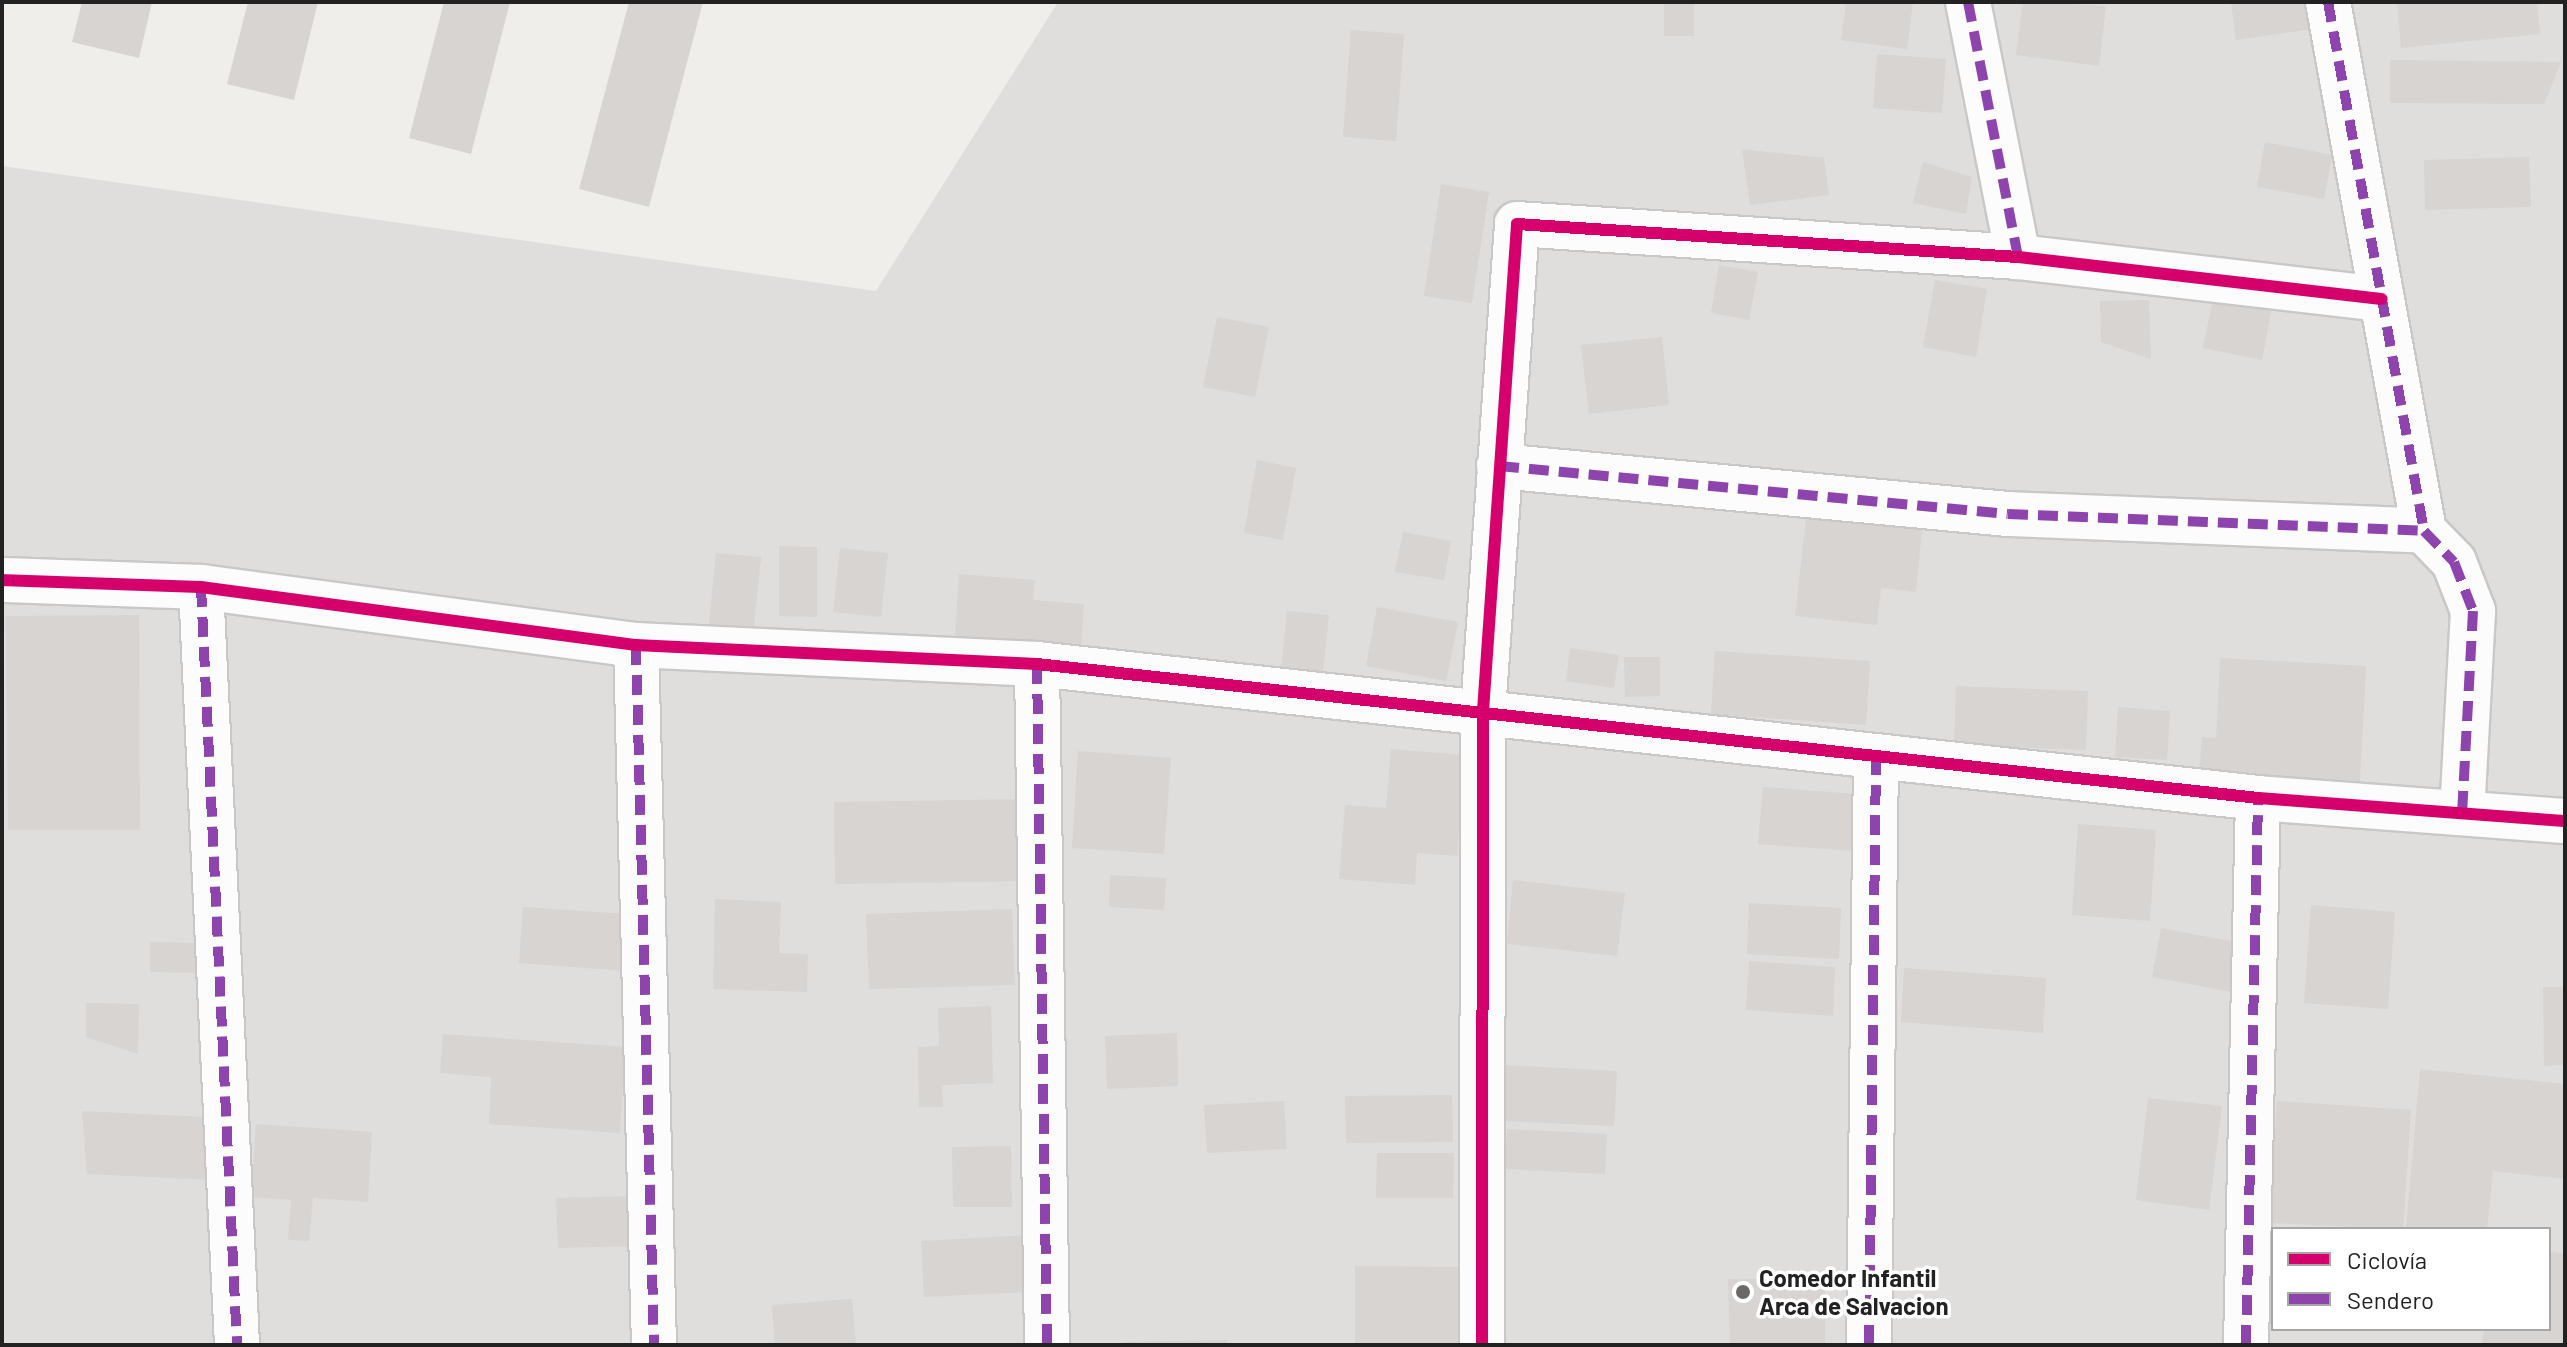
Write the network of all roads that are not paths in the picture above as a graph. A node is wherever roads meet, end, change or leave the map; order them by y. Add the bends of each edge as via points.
1 (1968, 2) edge
2 (2328, 2) edge
3 (2018, 257) junction
4 (2382, 299) junction
5 (1499, 466) junction
6 (2424, 531) junction
7 (2, 580) edge
8 (201, 587) junction
9 (636, 645) junction
10 (1037, 664) junction
11 (1483, 711) junction
12 (1876, 758) junction
13 (2258, 798) junction
14 (2462, 813) junction
15 (2565, 821) edge
16 (237, 1345) edge
17 (654, 1345) edge
18 (1047, 1345) edge
19 (1482, 1345) edge
20 (1869, 1345) edge
21 (2246, 1345) edge

1 - 3 street
2 - 4 street
3 - 4 street
3 - 5 street via 1517,224
4 - 6 street
5 - 6 street via 2008,514
5 - 11 street
6 - 14 street via 2454,562 2473,611
7 - 8 street
8 - 9 street
8 - 16 street
9 - 10 street
9 - 17 street
10 - 11 street
10 - 18 street
11 - 12 street
11 - 19 street
12 - 13 street
12 - 20 street
13 - 14 street
13 - 21 street
14 - 15 street

